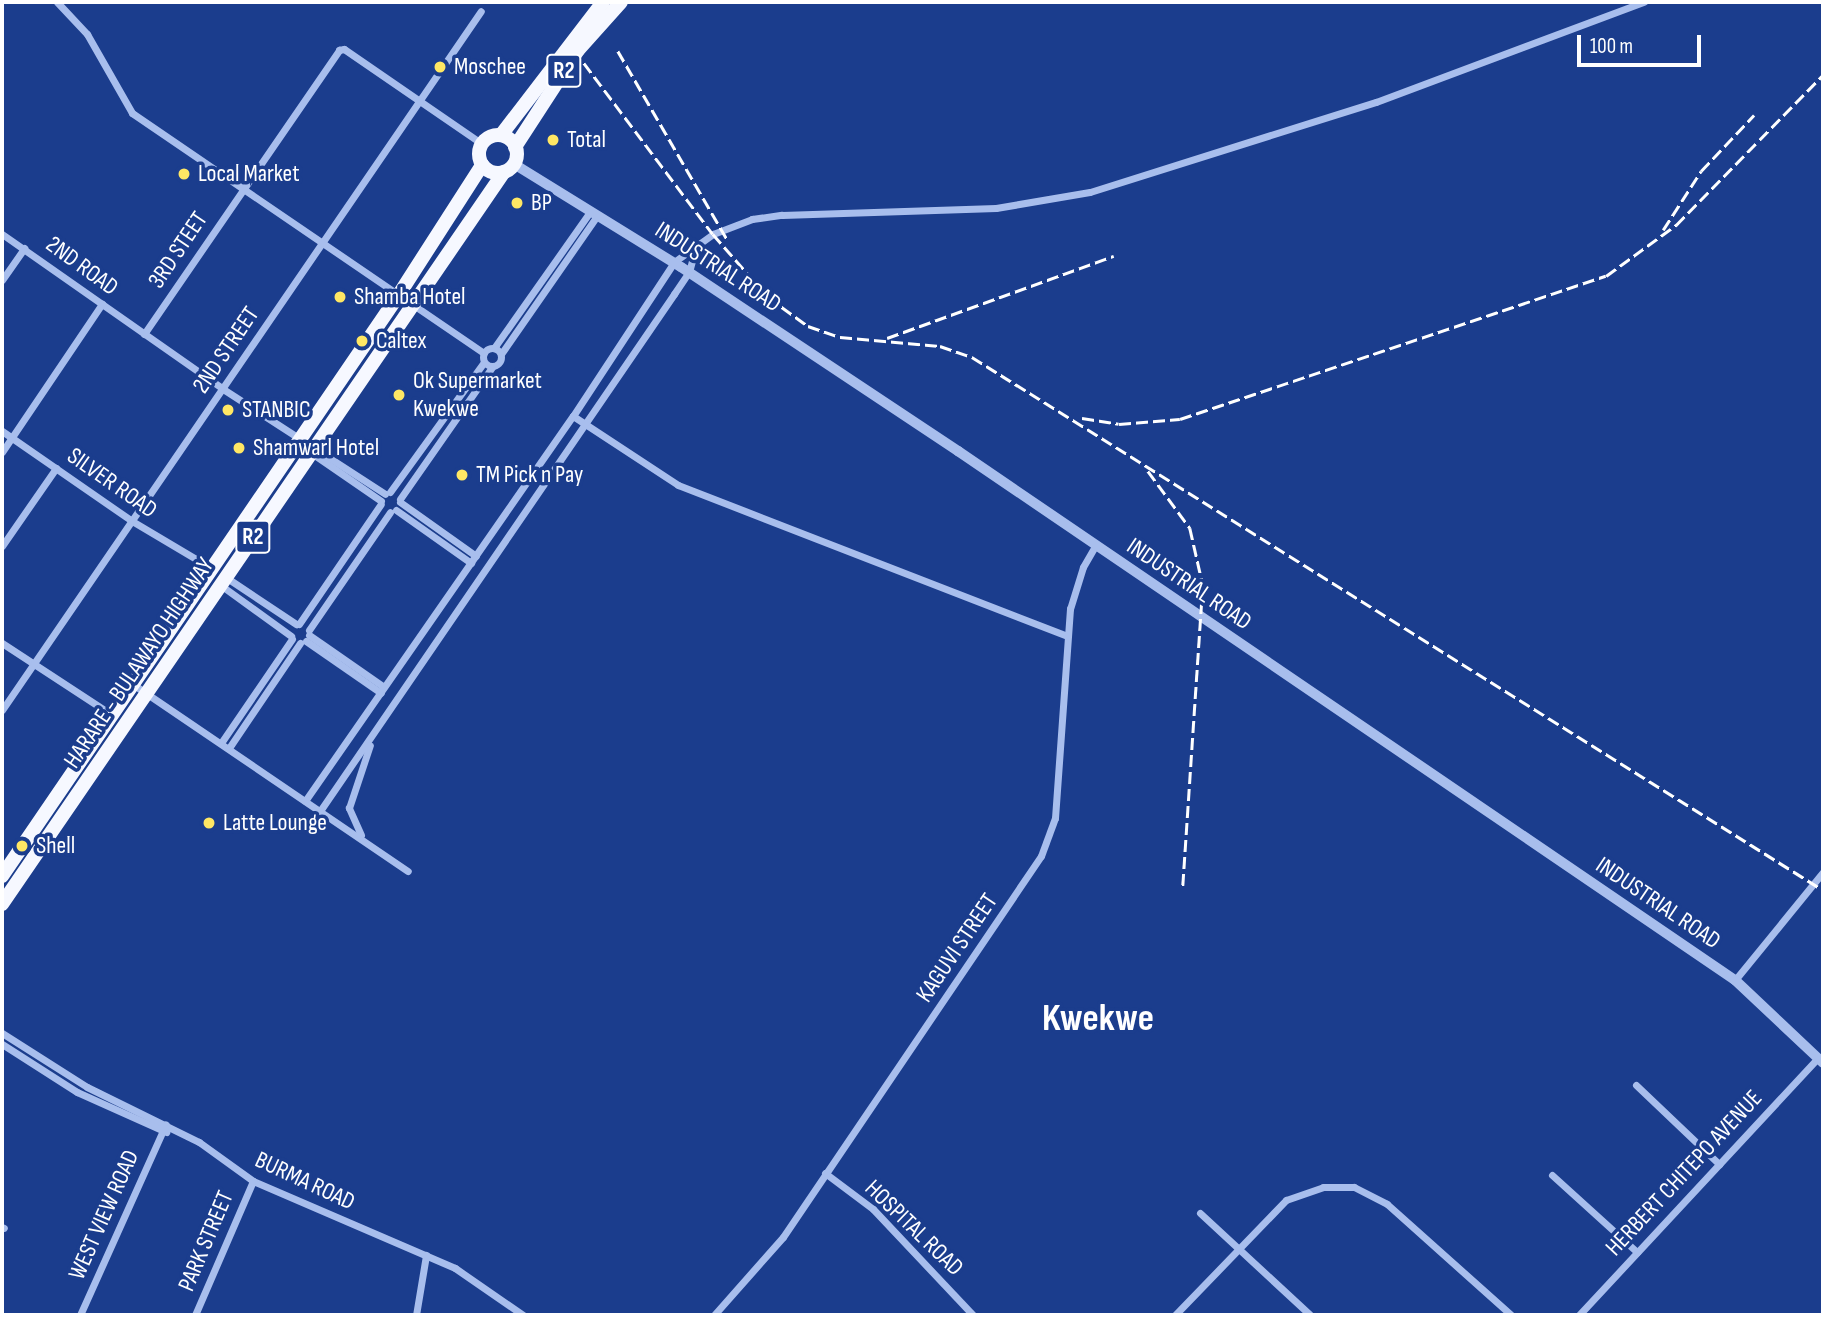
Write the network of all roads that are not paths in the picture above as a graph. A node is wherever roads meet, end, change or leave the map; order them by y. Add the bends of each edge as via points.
1 (57, 2) edge
2 (603, 2) edge
3 (621, 2) edge
4 (1644, 2) edge
5 (481, 11) dead end
6 (537, 98) junction
7 (420, 99) junction
8 (501, 135) junction
9 (482, 144) junction
10 (515, 147) junction
11 (482, 164) junction
12 (509, 168) junction
13 (242, 190) junction
14 (452, 214) junction
15 (594, 214) junction
16 (466, 224) junction
17 (3, 234) edge
18 (323, 243) junction
19 (24, 248) junction
20 (695, 250) junction
21 (674, 262) junction
22 (689, 272) junction
23 (2, 280) edge
24 (398, 296) junction
25 (102, 304) junction
26 (411, 305) junction
27 (144, 334) junction
28 (494, 348) junction
29 (484, 353) junction
30 (501, 354) junction
31 (484, 362) junction
32 (492, 367) junction
33 (223, 389) junction
34 (573, 416) junction
35 (586, 426) junction
36 (2, 431) edge
37 (12, 438) junction
38 (303, 443) junction
39 (2, 452) edge
40 (56, 468) junction
41 (384, 498) junction
42 (513, 502) junction
43 (397, 506) junction
44 (527, 512) junction
45 (132, 521) junction
46 (2, 546) edge
47 (1095, 546) junction
48 (473, 559) junction
49 (207, 570) junction
50 (223, 581) junction
51 (179, 618) junction
52 (298, 624) junction
53 (192, 627) junction
54 (1067, 636) junction
55 (292, 637) junction
56 (306, 637) junction
57 (2, 643) edge
58 (33, 664) junction
59 (134, 685) junction
60 (382, 690) junction
61 (147, 693) junction
62 (2, 709) edge
63 (112, 716) junction
64 (377, 729) junction
65 (225, 746) junction
66 (305, 801) junction
67 (52, 804) junction
68 (320, 811) junction
69 (64, 813) junction
70 (366, 843) junction
71 (32, 846) junction
72 (408, 871) dead end
73 (1823, 872) edge
74 (2, 876) edge
75 (2, 904) edge
76 (1735, 979) junction
77 (2, 1033) edge
78 (2, 1044) edge
79 (1820, 1060) edge
80 (1636, 1085) dead end
81 (165, 1128) junction
82 (1718, 1164) junction
83 (825, 1173) junction
84 (1552, 1175) dead end
85 (253, 1181) junction
86 (1200, 1213) dead end
87 (1238, 1250) junction
88 (1637, 1252) junction
89 (426, 1255) junction
90 (80, 1315) edge
91 (195, 1315) edge
92 (416, 1315) edge
93 (523, 1315) edge
94 (714, 1315) edge
95 (973, 1315) edge
96 (1175, 1315) edge
97 (1310, 1315) edge
98 (1511, 1315) edge
99 (1579, 1315) edge

1 - 13 street via 88,34 132,113
2 - 6 highway, R2
3 - 6 highway, R2
4 - 20 street via 1376,102 1090,192 996,208 752,219 723,228
5 - 7 street, 2ND STREET
6 - 8 highway, R2
6 - 10 highway, R2
7 - 9 street
7 - 13 street, 3RD STEET via 344,49 338,50
7 - 18 street, 2ND STREET
8 - 9 highway, R2
8 - 10 highway
9 - 11 highway
10 - 12 highway, R2
11 - 12 highway via 492,172
11 - 14 highway, HARARE - BULAWAYO HIGHWAY / R2
12 - 15 street, INDUSTRIAL ROAD
12 - 16 highway, HARARE - BULAWAYO HIGHWAY / R2
13 - 18 street
13 - 27 street, 3RD STEET
14 - 16 highway
14 - 24 highway, HARARE - BULAWAYO HIGHWAY / R2
15 - 21 street, INDUSTRIAL ROAD
15 - 28 street
15 - 30 street
16 - 26 highway, HARARE - BULAWAYO HIGHWAY / R2
17 - 19 street, 2ND ROAD
18 - 24 street
18 - 33 street, 2ND STREET
19 - 23 street
19 - 25 street, 2ND ROAD
20 - 21 street
20 - 22 street
21 - 22 street, INDUSTRIAL ROAD
21 - 34 street
22 - 35 street
22 - 47 street, INDUSTRIAL ROAD
24 - 26 street
24 - 38 highway, HARARE - BULAWAYO HIGHWAY / R2
25 - 27 street, 2ND ROAD
25 - 37 street
26 - 29 street
26 - 38 highway, HARARE - BULAWAYO HIGHWAY / R2
27 - 33 street, 2ND ROAD
28 - 29 street
28 - 30 street
29 - 31 street
30 - 32 street via 500,363
31 - 32 street
31 - 41 street
32 - 43 street
33 - 38 street, 2ND ROAD
33 - 45 street, 2ND STREET
34 - 35 street
34 - 42 street
35 - 44 street
35 - 54 street via 678,485
36 - 37 street, SILVER ROAD
37 - 39 street
37 - 40 street, SILVER ROAD
38 - 41 street, 2ND ROAD
38 - 49 highway, HARARE - BULAWAYO HIGHWAY / R2
38 - 50 highway, HARARE - BULAWAYO HIGHWAY / R2
40 - 45 street, SILVER ROAD
40 - 46 street
41 - 43 street
41 - 43 street
41 - 52 street
42 - 44 street
42 - 48 street
43 - 48 street
43 - 56 street
44 - 64 street
45 - 49 street, SILVER ROAD
45 - 58 street, 2ND STREET
47 - 54 street, KAGUVI STREET via 1076,586
47 - 76 street, INDUSTRIAL ROAD
48 - 60 street
49 - 50 street, SILVER ROAD
49 - 51 highway, HARARE - BULAWAYO HIGHWAY / R2
50 - 52 street
50 - 53 highway, HARARE - BULAWAYO HIGHWAY / R2
50 - 55 street
51 - 53 highway
51 - 59 highway, HARARE - BULAWAYO HIGHWAY / R2
52 - 55 street
52 - 56 street
53 - 61 highway, HARARE - BULAWAYO HIGHWAY / R2
54 - 83 street, KAGUVI STREET via 1055,818 1049,839 963,975
55 - 56 street
55 - 65 street
56 - 60 street
56 - 65 street
57 - 58 street
58 - 62 street, 2ND STREET
58 - 63 street
59 - 61 street
59 - 63 highway, HARARE - BULAWAYO HIGHWAY / R2
60 - 66 street
61 - 65 street
61 - 69 highway, HARARE - BULAWAYO HIGHWAY / R2
63 - 67 highway, HARARE - BULAWAYO HIGHWAY / R2
64 - 68 street
64 - 70 street via 349,808
65 - 66 street
66 - 68 street
67 - 69 highway
67 - 71 highway, HARARE - BULAWAYO HIGHWAY / R2
68 - 70 street
69 - 71 highway, HARARE - BULAWAYO HIGHWAY / R2
70 - 72 street
71 - 74 highway, HARARE - BULAWAYO HIGHWAY / R2
71 - 75 highway, HARARE - BULAWAYO HIGHWAY / R2
73 - 76 street
76 - 79 street, INDUSTRIAL ROAD
77 - 81 street via 87,1087
78 - 81 street via 77,1091
79 - 82 street, HERBERT CHITEPO AVENUE
80 - 82 street
81 - 85 street, BURMA ROAD
81 - 90 street, WEST VIEW ROAD
82 - 88 street, HERBERT CHITEPO AVENUE
83 - 94 street, KAGUVI STREET via 766,1260
83 - 95 street, HOSPITAL ROAD via 873,1209
84 - 88 street
85 - 89 street, BURMA ROAD
85 - 91 street, PARK STREET
86 - 87 street
87 - 96 street
87 - 97 street
87 - 98 street via 1299,1192 1354,1187 1387,1204
88 - 99 street, HERBERT CHITEPO AVENUE
89 - 92 street
89 - 93 street, BURMA ROAD via 481,1284

